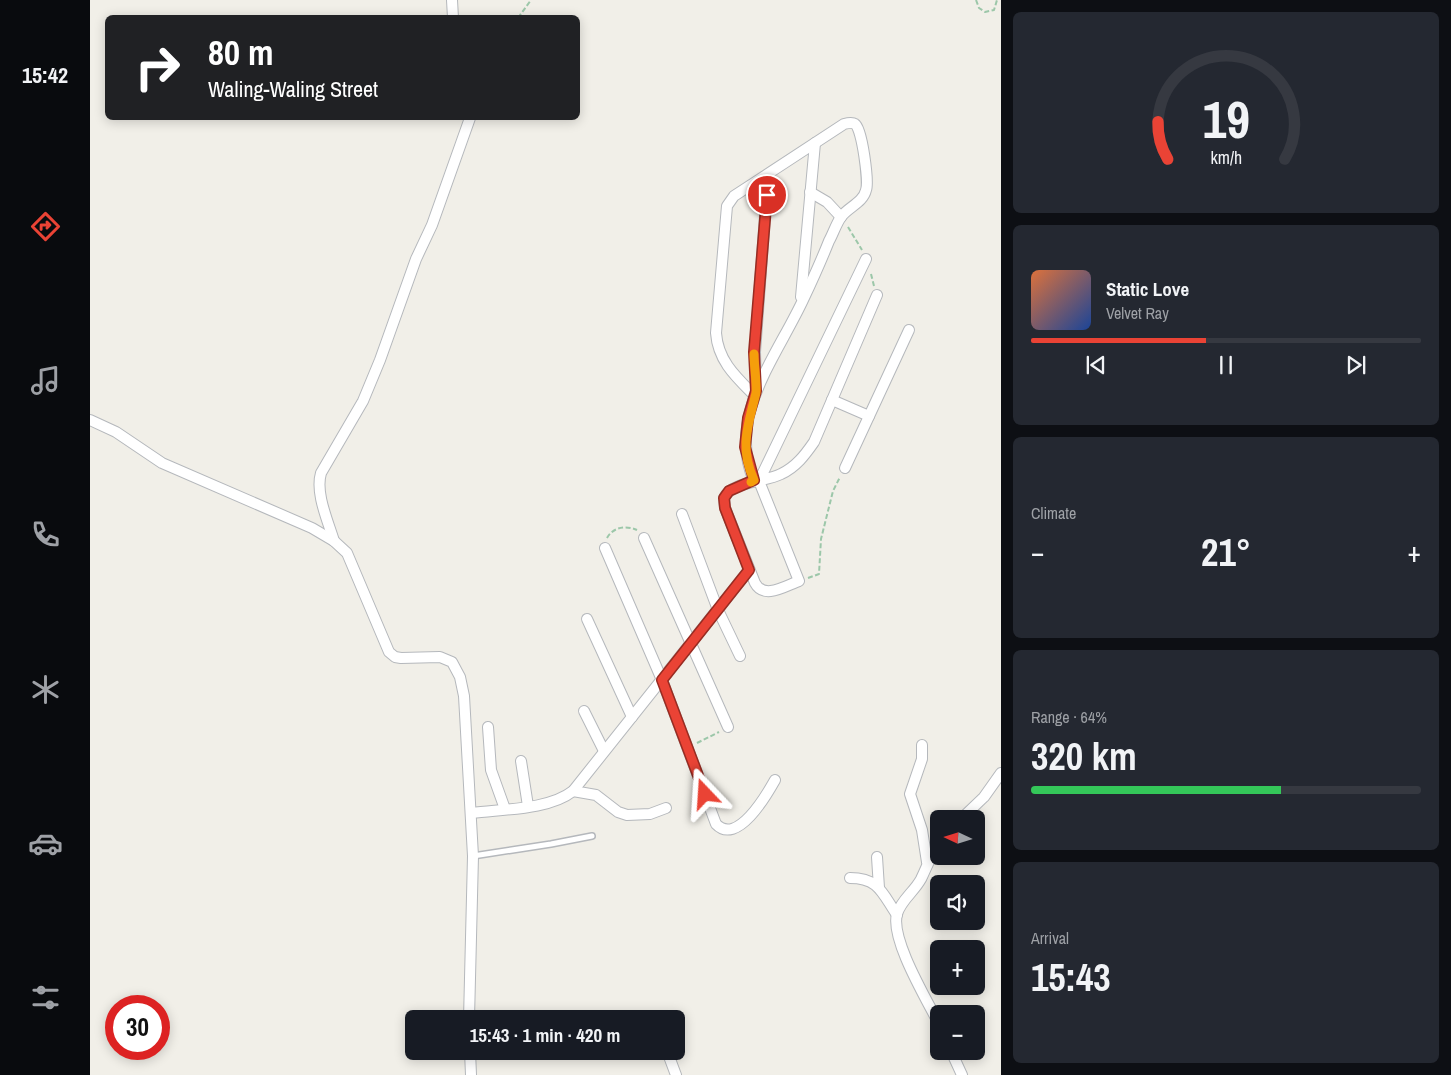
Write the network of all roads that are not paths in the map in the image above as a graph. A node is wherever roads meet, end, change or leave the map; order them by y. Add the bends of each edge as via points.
1 (452, 0) edge
2 (453, 15) edge
3 (469, 120) edge
4 (815, 143) junction
5 (768, 175) junction
6 (810, 192) junction
7 (841, 217) junction
8 (866, 260) dead end
9 (877, 295) dead end
10 (800, 306) junction
11 (909, 330) dead end
12 (755, 394) junction
13 (832, 400) junction
14 (869, 416) junction
15 (90, 420) edge
16 (845, 468) road end
17 (756, 481) junction
18 (682, 514) dead end
19 (644, 538) road end
20 (334, 541) junction
21 (605, 548) road end
22 (749, 570) junction
23 (718, 610) junction
24 (587, 619) dead end
25 (691, 645) junction
26 (740, 656) dead end
27 (662, 680) junction
28 (584, 711) dead end
29 (632, 716) junction
30 (488, 727) dead end
31 (728, 727) road end
32 (922, 745) dead end
33 (604, 752) junction
34 (520, 761) dead end
35 (1001, 772) edge
36 (775, 780) dead end
37 (573, 791) junction
38 (528, 806) junction
39 (666, 808) dead end
40 (505, 809) junction
41 (970, 810) edge
42 (472, 813) junction
43 (592, 836) dead end
44 (473, 856) junction
45 (876, 858) dead end
46 (930, 859) edge
47 (928, 862) junction
48 (850, 878) dead end
49 (879, 888) junction
50 (897, 915) junction
51 (930, 1005) edge
52 (469, 1010) edge
53 (470, 1060) edge
54 (670, 1060) edge
55 (955, 1060) edge
56 (471, 1075) edge
57 (676, 1075) edge
58 (962, 1075) edge

1 - 2 street
3 - 20 street via 364,401 319,479
4 - 5 street
4 - 6 street
4 - 7 street via 848,123 858,127 867,174 866,191
5 - 12 street via 754,352
5 - 12 street via 734,196 727,206 716,333 721,357
6 - 7 street via 827,202
6 - 10 street
7 - 10 street
8 - 17 street
9 - 13 street
10 - 12 street
11 - 14 street
12 - 17 street via 745,447
13 - 14 street
13 - 17 street via 805,455 787,471
14 - 16 street
15 - 20 street via 116,432 162,463 312,528
17 - 22 street via 729,491 724,498
17 - 22 street via 799,581 762,592
18 - 23 street
19 - 25 street
20 - 42 street via 347,553 388,652 401,658 440,657 452,662 457,669 464,696
21 - 27 street
22 - 23 street
23 - 25 street
23 - 26 street
24 - 29 street
25 - 27 street
25 - 31 street
27 - 29 street
27 - 36 street via 721,830 733,830 749,818
28 - 33 street
29 - 33 street
30 - 40 street via 492,770
32 - 47 street via 922,759 910,794
33 - 37 street
34 - 38 street
35 - 41 street
37 - 38 street via 556,801
37 - 39 street via 596,796 627,815 650,814
38 - 40 street
40 - 42 street
42 - 44 street
43 - 44 lane
44 - 52 street
45 - 49 street
46 - 47 street
47 - 50 street via 921,880 900,906
48 - 49 street via 869,880
49 - 50 street
50 - 51 street via 897,929 904,952
53 - 56 street
54 - 57 street
55 - 58 street

